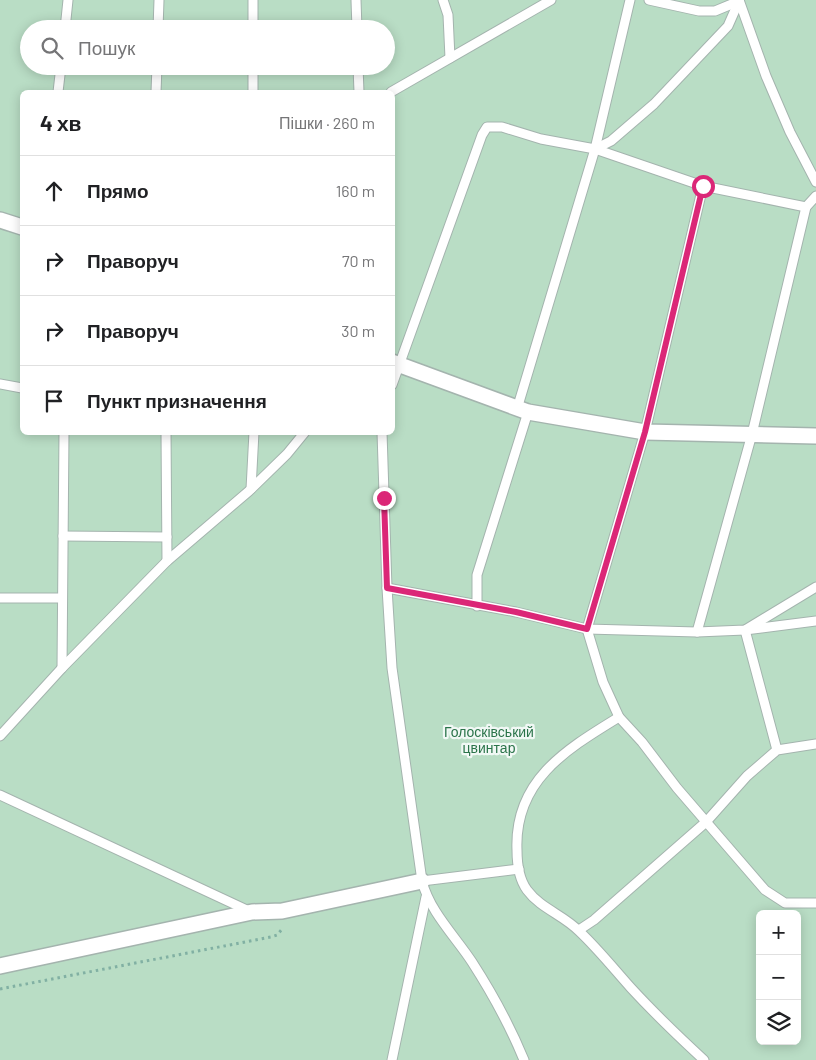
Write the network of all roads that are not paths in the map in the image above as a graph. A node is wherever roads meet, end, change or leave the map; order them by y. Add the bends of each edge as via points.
1 (68, 0) edge
2 (159, 0) edge
3 (253, 0) edge
4 (356, 0) edge
5 (443, 0) edge
6 (551, 0) edge
7 (630, 0) edge
8 (649, 0) edge
9 (739, 1) edge
10 (66, 20) edge
11 (158, 20) edge
12 (253, 20) edge
13 (357, 20) edge
14 (450, 58) junction
15 (60, 75) edge
16 (157, 75) edge
17 (253, 75) edge
18 (358, 75) edge
19 (58, 90) edge
20 (156, 90) edge
21 (253, 90) edge
22 (359, 90) edge
23 (395, 90) edge
24 (595, 149) junction
25 (816, 182) edge
26 (703, 186) junction
27 (816, 196) edge
28 (806, 206) junction
29 (0, 220) edge
30 (20, 227) edge
31 (396, 364) edge
32 (0, 384) edge
33 (20, 388) edge
34 (523, 410) junction
35 (645, 432) junction
36 (752, 434) junction
37 (64, 435) edge
38 (166, 435) edge
39 (254, 435) edge
40 (303, 435) edge
41 (382, 435) edge
42 (816, 436) edge
43 (251, 489) junction
44 (63, 536) junction
45 (167, 537) junction
46 (167, 561) junction
47 (816, 587) edge
48 (387, 588) junction
49 (0, 598) edge
50 (62, 598) junction
51 (477, 606) junction
52 (816, 621) edge
53 (587, 629) junction
54 (745, 630) junction
55 (696, 632) junction
56 (62, 668) junction
57 (619, 717) junction
58 (0, 736) edge
59 (816, 744) edge
60 (777, 750) junction
61 (0, 796) edge
62 (706, 822) junction
63 (519, 869) junction
64 (422, 881) junction
65 (426, 897) junction
66 (816, 903) edge
67 (252, 912) junction
68 (579, 930) junction
69 (0, 966) edge
70 (392, 1060) edge
71 (524, 1060) edge
72 (704, 1060) edge

1 - 10 lane
2 - 11 lane
3 - 12 lane
4 - 13 lane
5 - 14 lane via 448,14
6 - 14 lane
7 - 24 lane
8 - 9 lane via 700,11 715,11
9 - 24 lane via 728,26 654,104 611,141
9 - 25 lane via 766,76
14 - 23 lane
15 - 19 lane
16 - 20 lane
17 - 21 lane
18 - 22 lane
24 - 26 lane
24 - 31 lane via 502,127 487,127
24 - 34 lane
26 - 28 lane
26 - 35 lane
27 - 28 lane
28 - 36 lane
29 - 30 street
31 - 34 street
32 - 33 lane
34 - 35 street
34 - 51 lane via 477,575
35 - 36 street
35 - 53 lane
36 - 42 street
36 - 55 lane
37 - 44 lane
38 - 45 lane
39 - 43 lane
40 - 43 lane
41 - 48 lane
43 - 46 lane
44 - 45 lane
44 - 50 lane
45 - 46 lane
46 - 56 lane
47 - 54 lane
48 - 51 lane
48 - 64 lane via 392,668
49 - 50 lane
50 - 56 lane
51 - 53 lane
52 - 54 lane
53 - 55 lane
53 - 57 lane via 602,682
54 - 55 lane
54 - 60 lane
56 - 58 lane
57 - 62 lane
57 - 63 lane via 579,742 553,763 535,784 518,822
59 - 60 lane
60 - 62 lane via 747,776
61 - 67 lane
62 - 66 lane via 777,899 797,905
62 - 68 lane
63 - 64 lane
63 - 68 lane via 525,888 537,903
64 - 65 lane
64 - 67 street via 282,911
65 - 70 lane
65 - 71 lane via 471,962 507,1022
67 - 69 street
68 - 72 lane via 632,990

